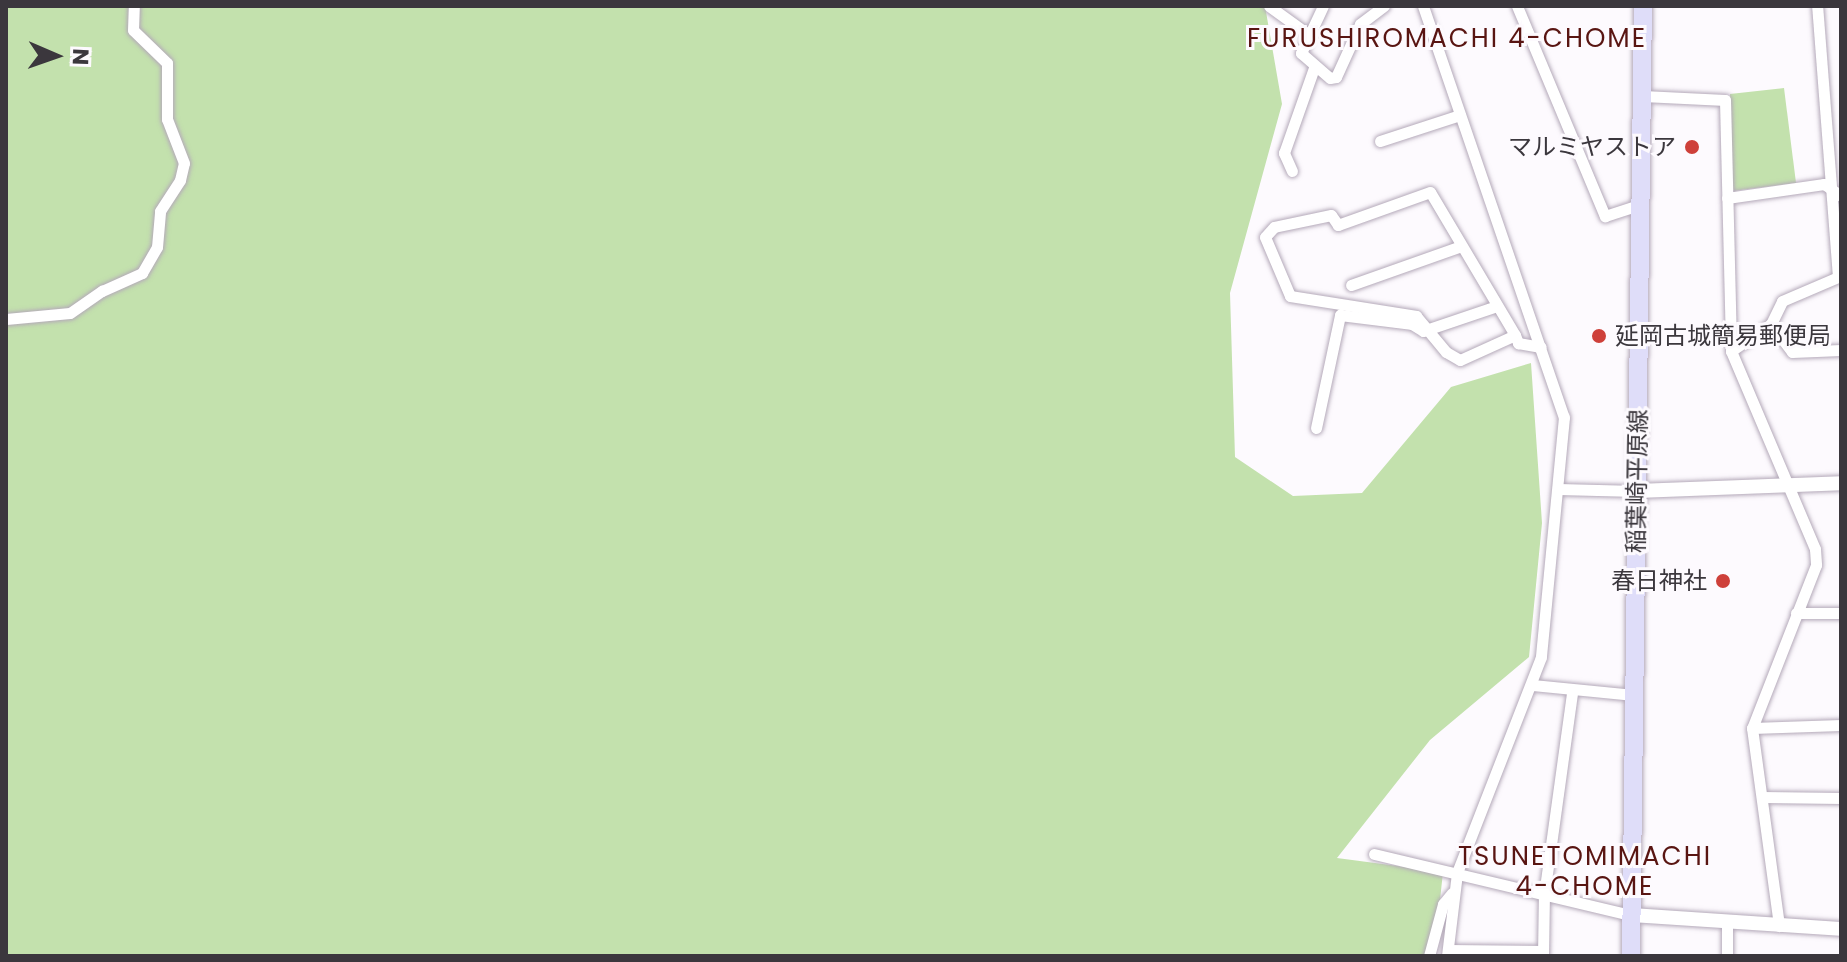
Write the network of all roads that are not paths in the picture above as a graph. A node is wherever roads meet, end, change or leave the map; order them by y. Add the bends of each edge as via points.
1 (134, 6) edge
2 (1269, 6) edge
3 (1323, 6) edge
4 (1384, 6) edge
5 (1423, 6) edge
6 (1643, 6) edge
7 (1817, 6) edge
8 (1521, 7) edge
9 (1309, 35) junction
10 (1314, 68) junction
11 (1643, 96) junction
12 (1460, 115) junction
13 (1380, 141) dead end
14 (1292, 171) dead end
15 (1837, 193) edge
16 (1727, 198) junction
17 (1641, 204) junction
18 (1461, 246) junction
19 (1838, 281) edge
20 (1351, 285) dead end
21 (1497, 306) junction
22 (6, 319) edge
23 (1771, 324) junction
24 (1431, 330) junction
25 (1515, 335) junction
26 (1541, 347) junction
27 (1841, 350) edge
28 (1731, 351) junction
29 (1316, 428) dead end
30 (1841, 483) edge
31 (1785, 486) junction
32 (1558, 489) junction
33 (1637, 491) junction
34 (1796, 613) junction
35 (1841, 613) edge
36 (1533, 685) junction
37 (1572, 692) junction
38 (1634, 695) junction
39 (1841, 725) edge
40 (1752, 728) junction
41 (1762, 797) junction
42 (1841, 798) edge
43 (1374, 854) dead end
44 (1457, 873) junction
45 (1452, 893) junction
46 (1544, 895) junction
47 (1631, 915) junction
48 (1727, 922) junction
49 (1779, 926) junction
50 (1841, 929) edge
51 (1448, 953) edge
52 (1543, 954) edge
53 (1429, 956) edge
54 (1631, 956) edge
55 (1727, 956) edge

1 - 22 street via 133,30 167,63 167,119 184,163 180,180 160,211 157,247 142,273 70,313
2 - 9 street
3 - 9 street
4 - 10 street via 1360,24 1336,77
5 - 12 street
6 - 11 main road, 稲葉崎平原線
7 - 15 street
8 - 17 street via 1605,216
9 - 10 street via 1301,53
10 - 14 street via 1284,153
11 - 16 street via 1725,100
11 - 17 main road, 稲葉崎平原線
12 - 13 street
12 - 26 street
15 - 16 street via 1824,184
15 - 19 street
16 - 28 street
17 - 33 main road, 稲葉崎平原線
18 - 20 street
18 - 21 street
18 - 24 street via 1430,192 1338,225 1331,215 1274,227 1265,237 1290,296 1416,316
19 - 23 street via 1790,296
21 - 24 street
21 - 25 street
23 - 27 street via 1792,352
23 - 28 street
24 - 25 street via 1446,352 1460,360
24 - 29 street via 1340,315
25 - 26 street via 1518,343
26 - 32 street via 1562,400
28 - 31 street
30 - 31 street
31 - 33 street
31 - 34 street via 1815,549 1816,565
32 - 33 street
32 - 36 street via 1546,621
33 - 38 main road, 稲葉崎平原線
34 - 35 street
34 - 40 street
36 - 37 street
36 - 44 street
37 - 38 street
37 - 46 street
38 - 47 main road, 稲葉崎平原線
39 - 40 street
40 - 41 street
41 - 42 street
41 - 49 street
43 - 44 street
44 - 45 street
44 - 46 street
45 - 51 street
45 - 53 street via 1443,904
46 - 47 street
46 - 52 street
47 - 48 street
47 - 54 main road, 稲葉崎平原線
48 - 49 street
48 - 55 street
49 - 50 street
51 - 52 street

